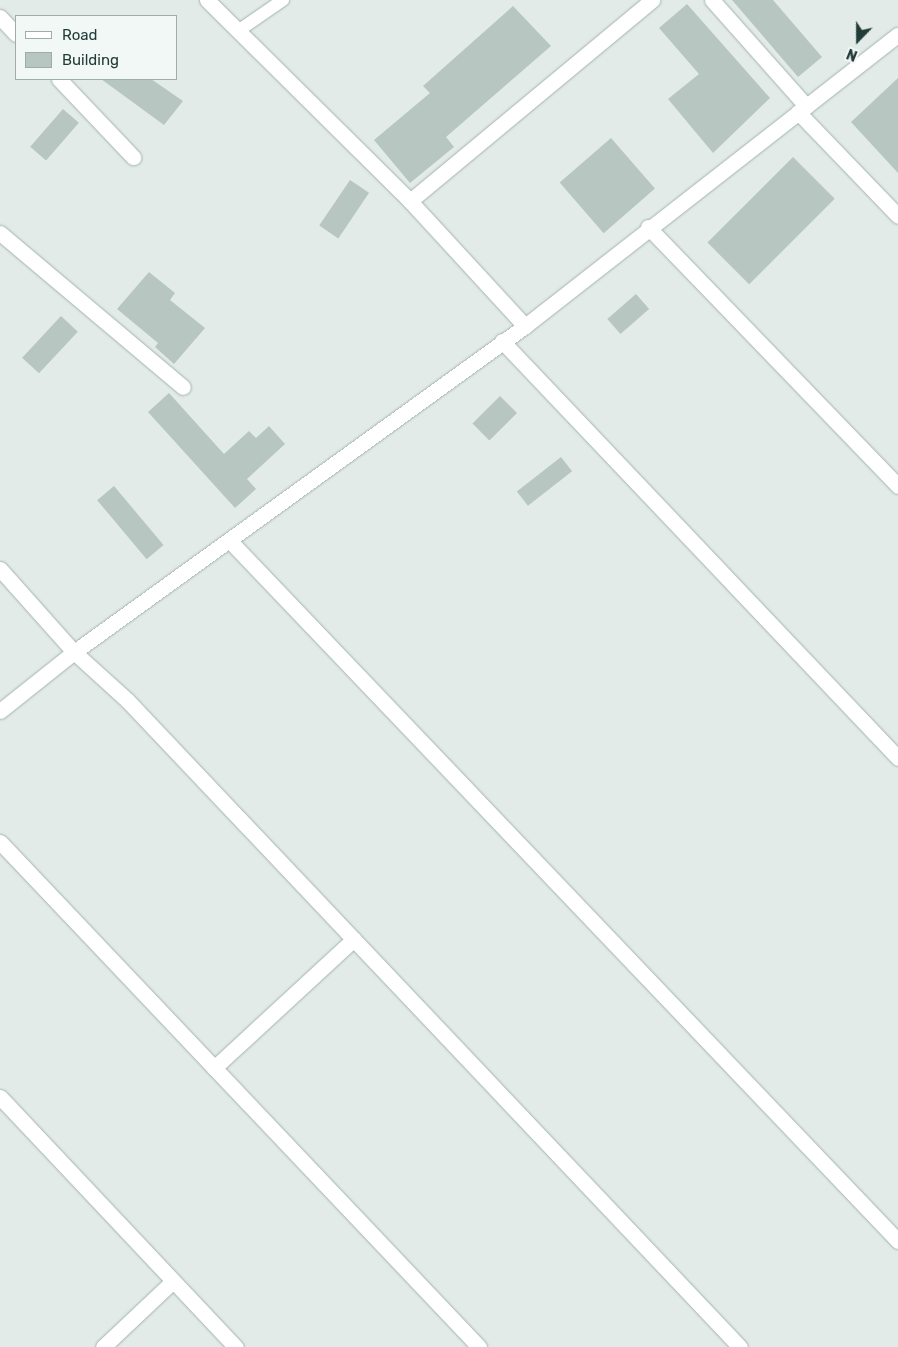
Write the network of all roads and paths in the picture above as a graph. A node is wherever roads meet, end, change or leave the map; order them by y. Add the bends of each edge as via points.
1 (207, 0) edge
2 (284, 0) edge
3 (652, 0) edge
4 (712, 0) edge
5 (0, 17) edge
6 (238, 31) junction
7 (15, 33) edge
8 (898, 35) edge
9 (60, 80) edge
10 (802, 109) junction
11 (133, 157) dead end
12 (410, 201) junction
13 (898, 216) edge
14 (648, 227) junction
15 (0, 233) edge
16 (525, 326) junction
17 (502, 341) junction
18 (183, 387) dead end
19 (898, 486) edge
20 (229, 540) junction
21 (0, 569) edge
22 (74, 652) junction
23 (0, 711) edge
24 (898, 758) edge
25 (0, 842) edge
26 (354, 940) junction
27 (214, 1068) junction
28 (0, 1097) edge
29 (898, 1241) edge
30 (173, 1281) junction
31 (103, 1347) edge
32 (236, 1347) edge
33 (479, 1347) edge
34 (740, 1347) edge

1 - 6 street
2 - 6 lane
3 - 12 street
4 - 10 street
5 - 7 street
6 - 12 street
8 - 10 street
9 - 11 street
10 - 13 street
10 - 14 street
12 - 16 street
14 - 16 street
14 - 19 street
15 - 18 street
16 - 17 street
17 - 20 street
17 - 24 street
20 - 22 street
20 - 29 street
21 - 22 street
22 - 23 street
22 - 26 street via 127,700
25 - 27 street
26 - 27 street
26 - 34 street
27 - 33 street
28 - 30 street
30 - 31 street
30 - 32 street

